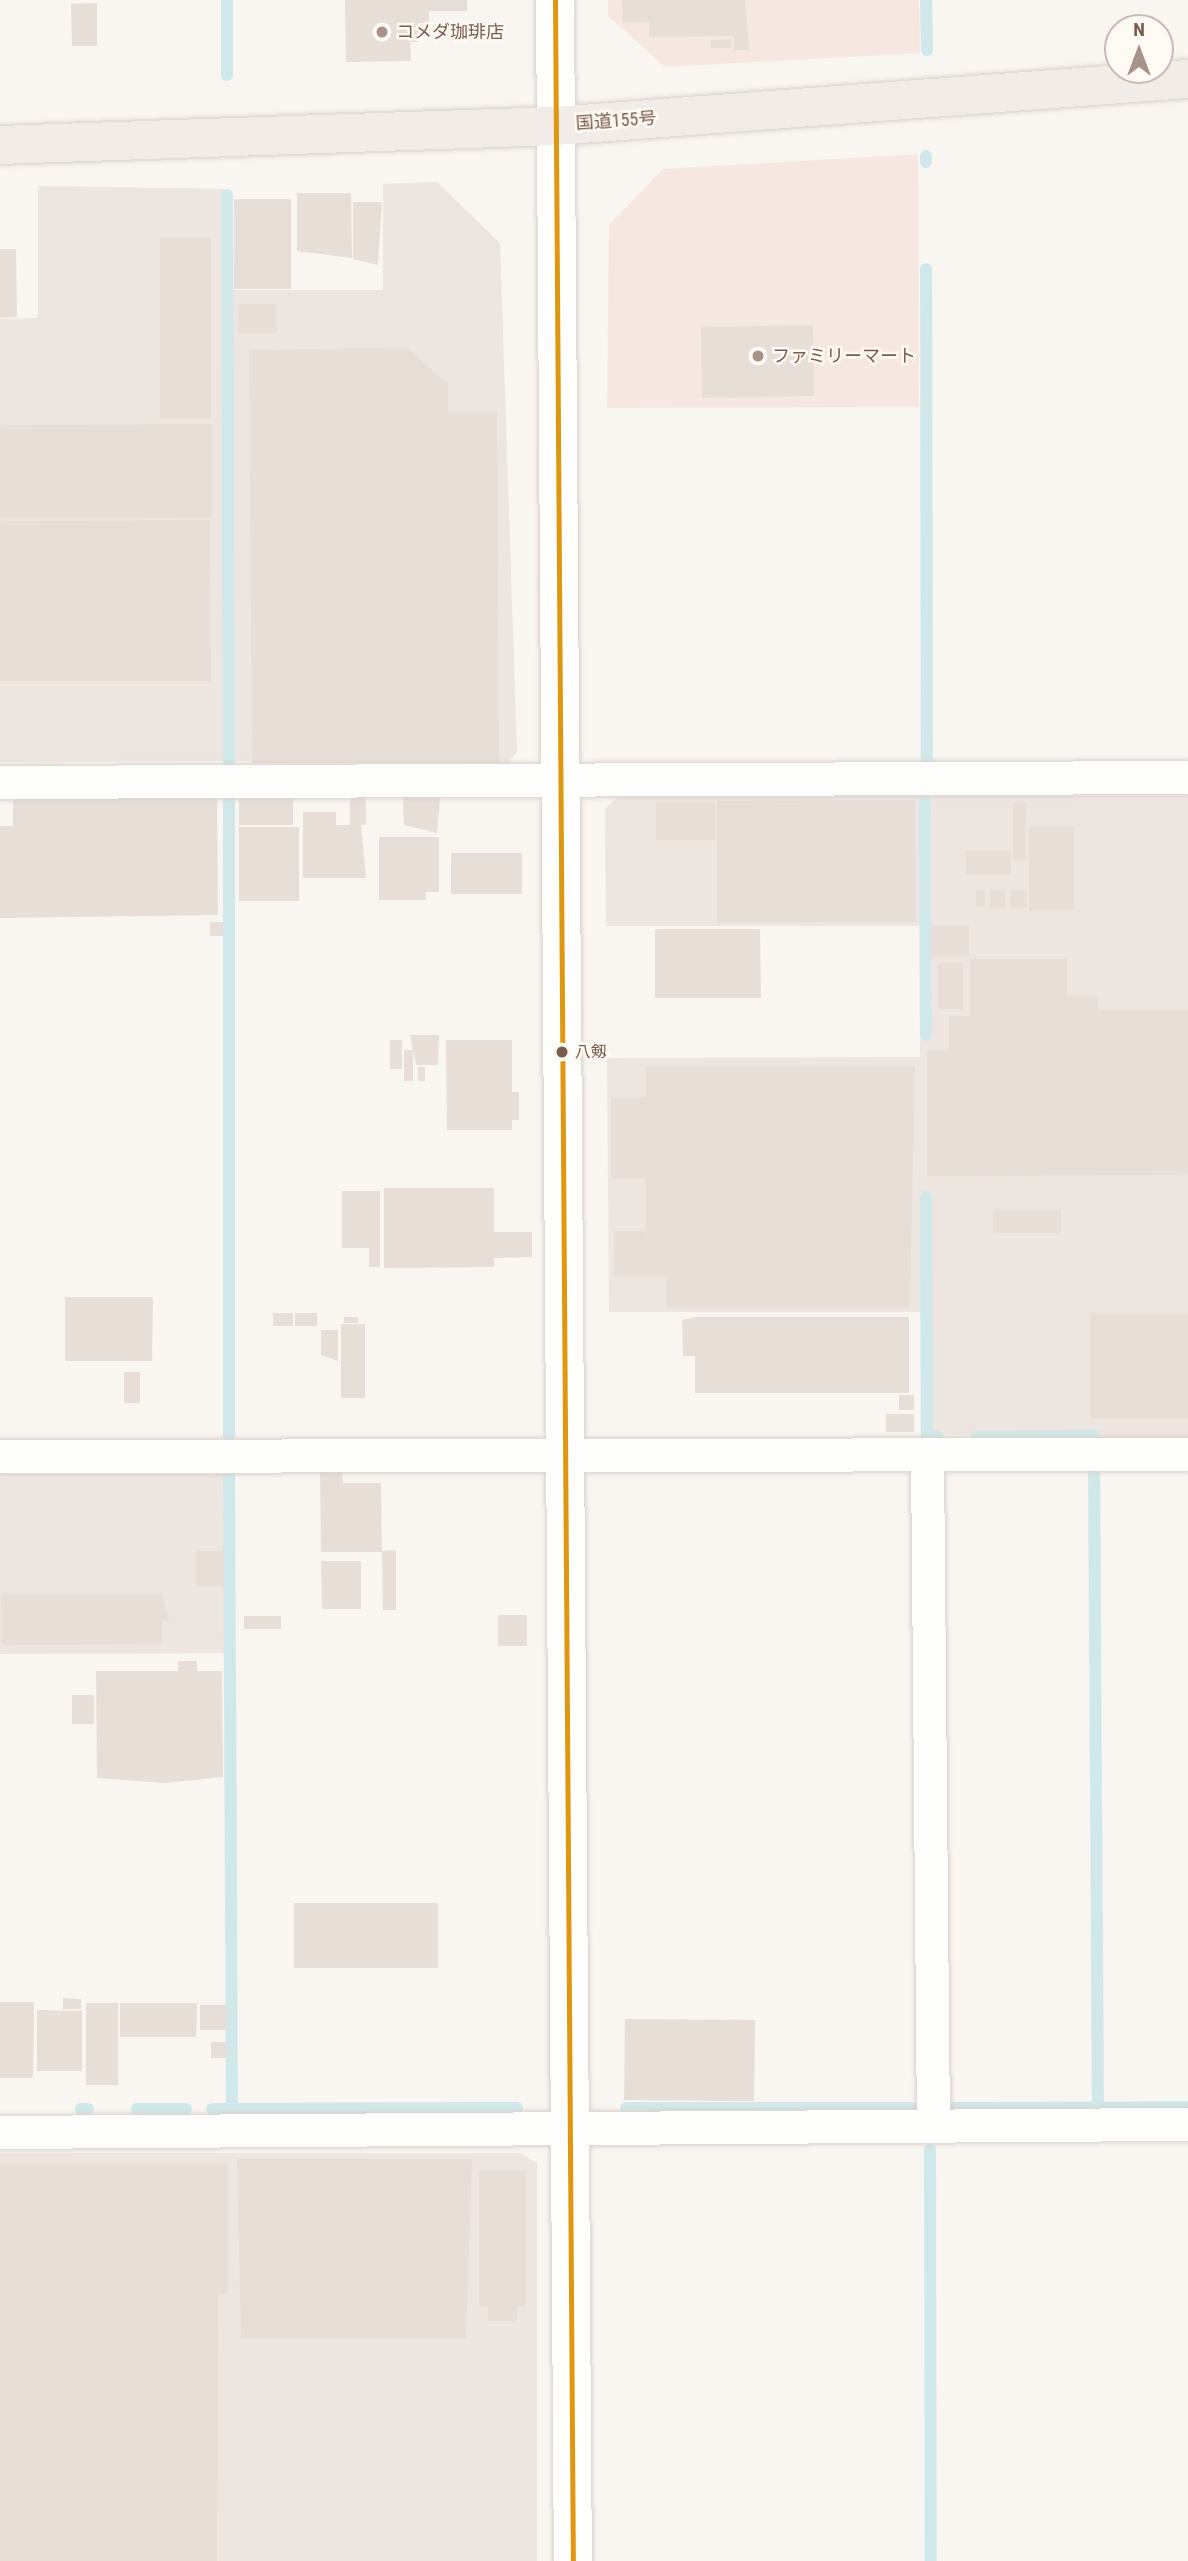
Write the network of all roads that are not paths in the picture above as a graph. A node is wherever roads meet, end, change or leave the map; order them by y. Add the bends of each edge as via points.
1 (555, 0) edge
2 (1188, 79) edge
3 (555, 126) junction
4 (0, 145) edge
5 (1188, 777) edge
6 (0, 782) edge
7 (561, 782) junction
8 (1188, 1454) edge
9 (568, 1455) junction
10 (927, 1455) junction
11 (0, 1456) edge
12 (1188, 2124) edge
13 (933, 2126) junction
14 (571, 2129) junction
15 (0, 2132) edge
16 (573, 2561) edge

1 - 3 street
2 - 3 highway, 国道155号
3 - 4 highway, 国道155号
3 - 7 street
5 - 7 street
6 - 7 street
7 - 9 street
8 - 10 street
9 - 10 street
9 - 11 street
9 - 14 street
10 - 13 street
12 - 13 street
13 - 14 street
14 - 15 street
14 - 16 street

